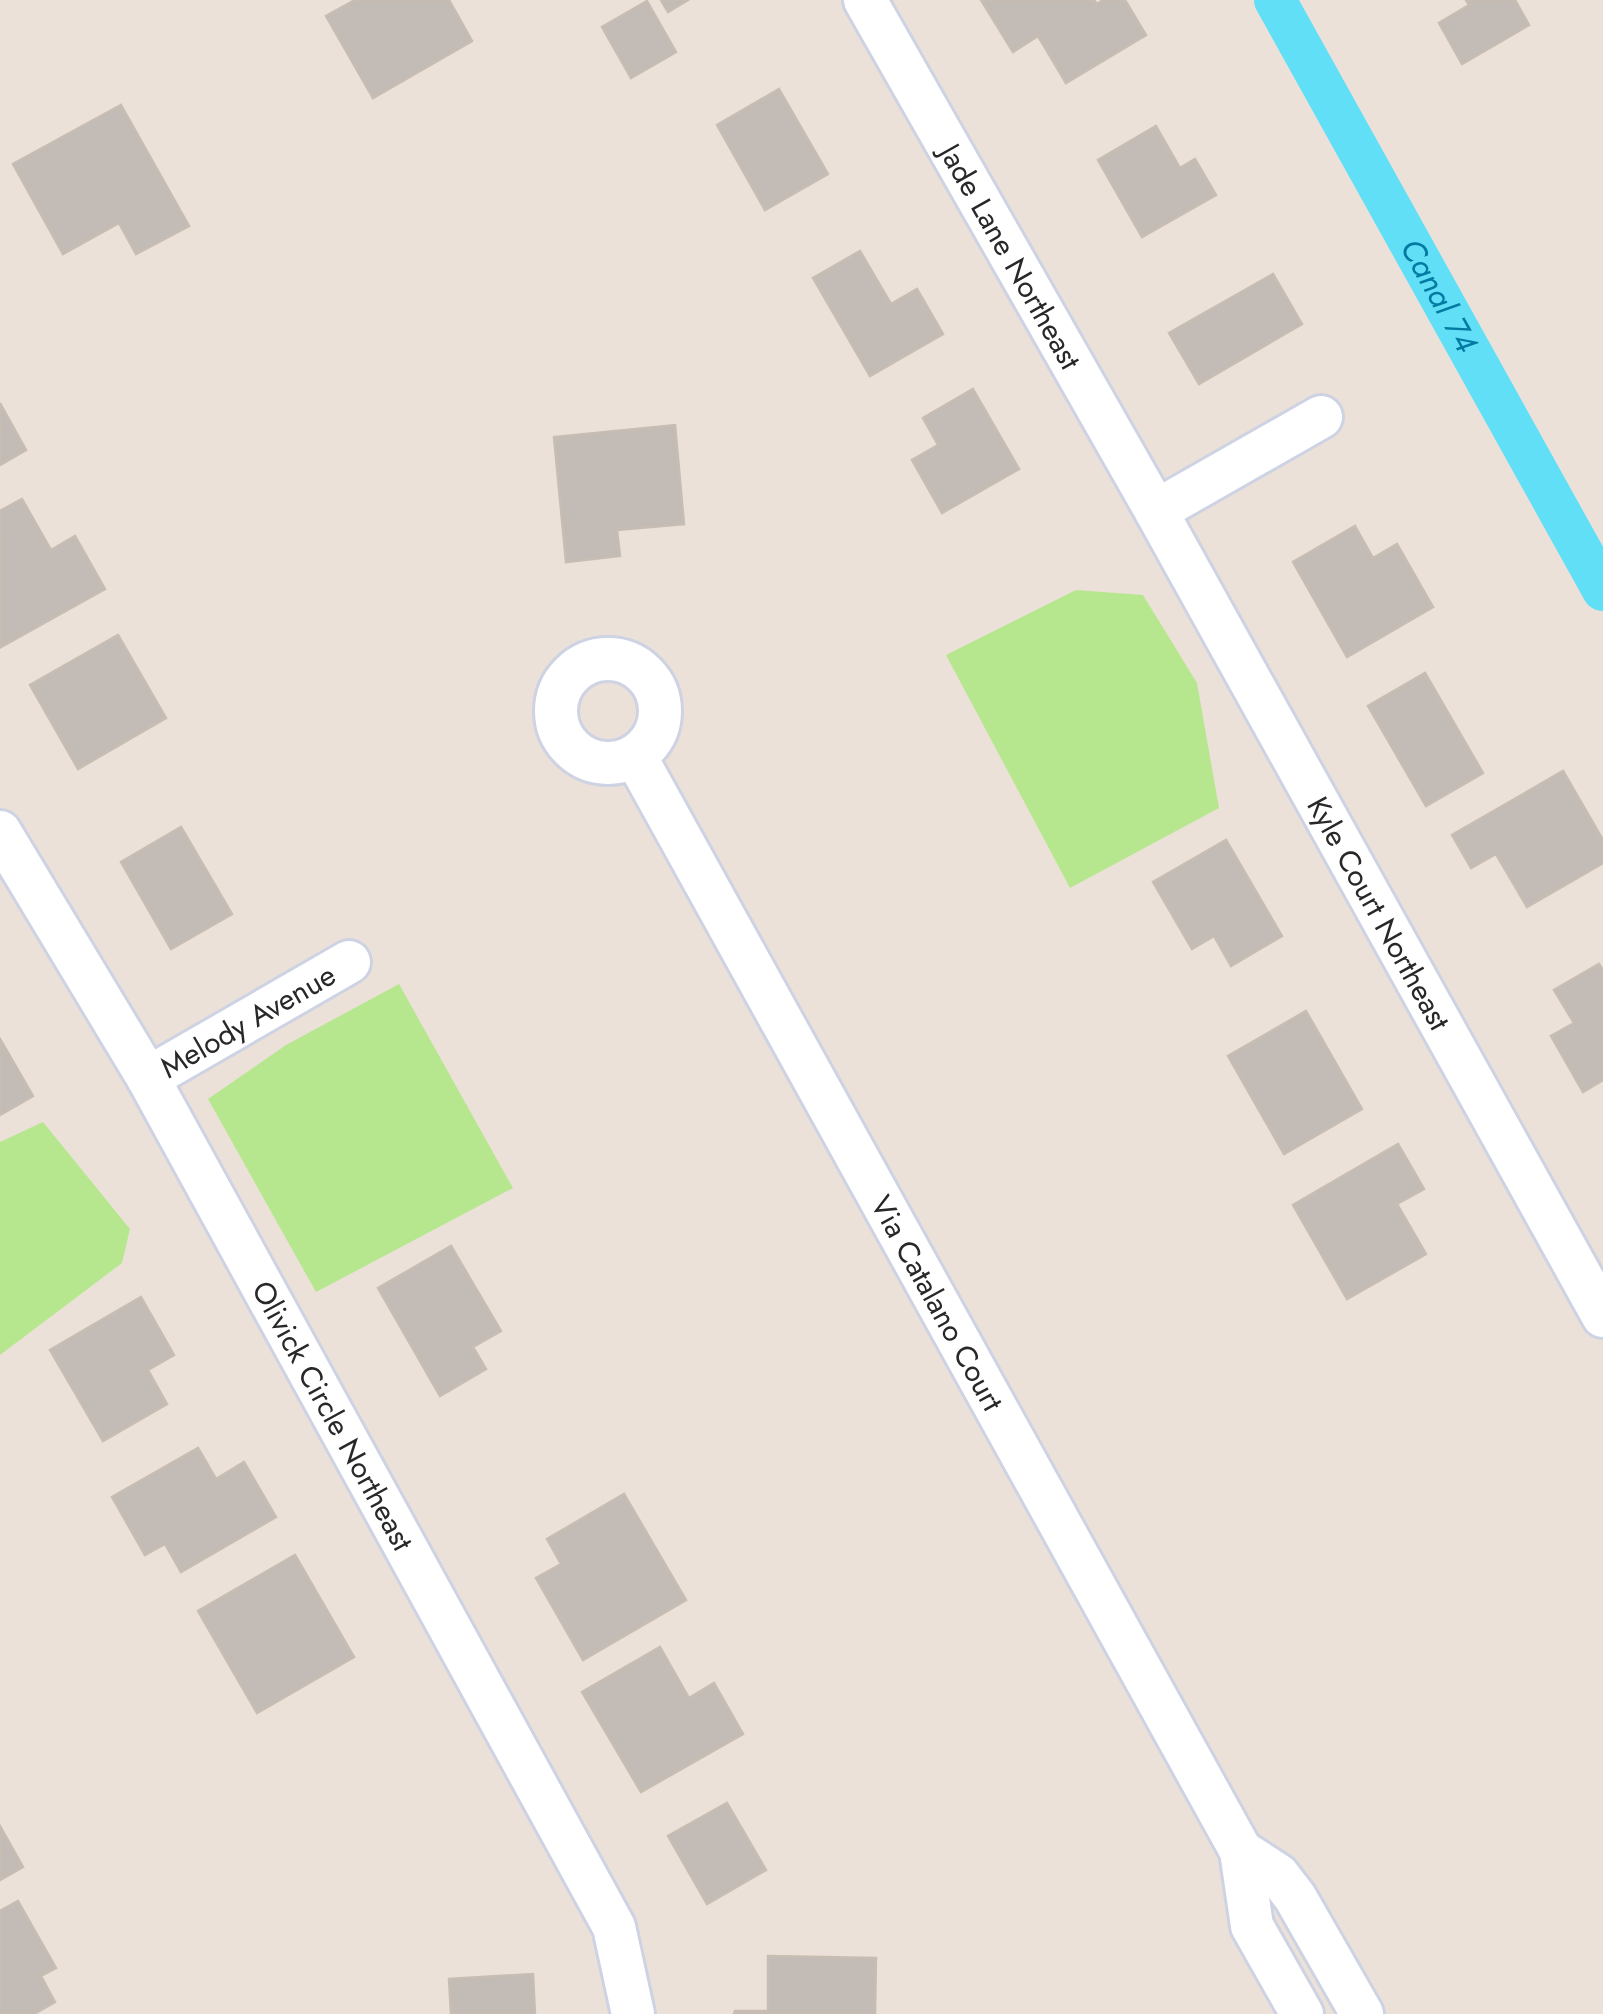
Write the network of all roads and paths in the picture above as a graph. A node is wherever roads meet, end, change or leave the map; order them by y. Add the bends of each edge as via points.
1 (865, 0) edge
2 (1321, 417) dead end
3 (1156, 512) junction
4 (636, 756) dead end
5 (0, 832) edge
6 (349, 962) dead end
7 (148, 1078) junction
8 (1603, 1316) edge
9 (1242, 1850) junction
10 (1332, 1963) junction
11 (1294, 2001) edge
12 (633, 2014) edge
13 (1362, 2014) edge

1 - 3 street, Jade Lane Northeast
2 - 3 street
3 - 8 street, Kyle Court Northeast
4 - 9 street, Via Catalano Court
5 - 7 street, Olivick Circle Northeast
6 - 7 street, Melody Avenue
7 - 12 street, Olivick Circle Northeast via 614,1927
9 - 10 street, Via Catalano Court via 1295,1896
9 - 11 street, Via Catalano Court via 1252,1926
10 - 11 street
10 - 13 street, Via Catalano Court

